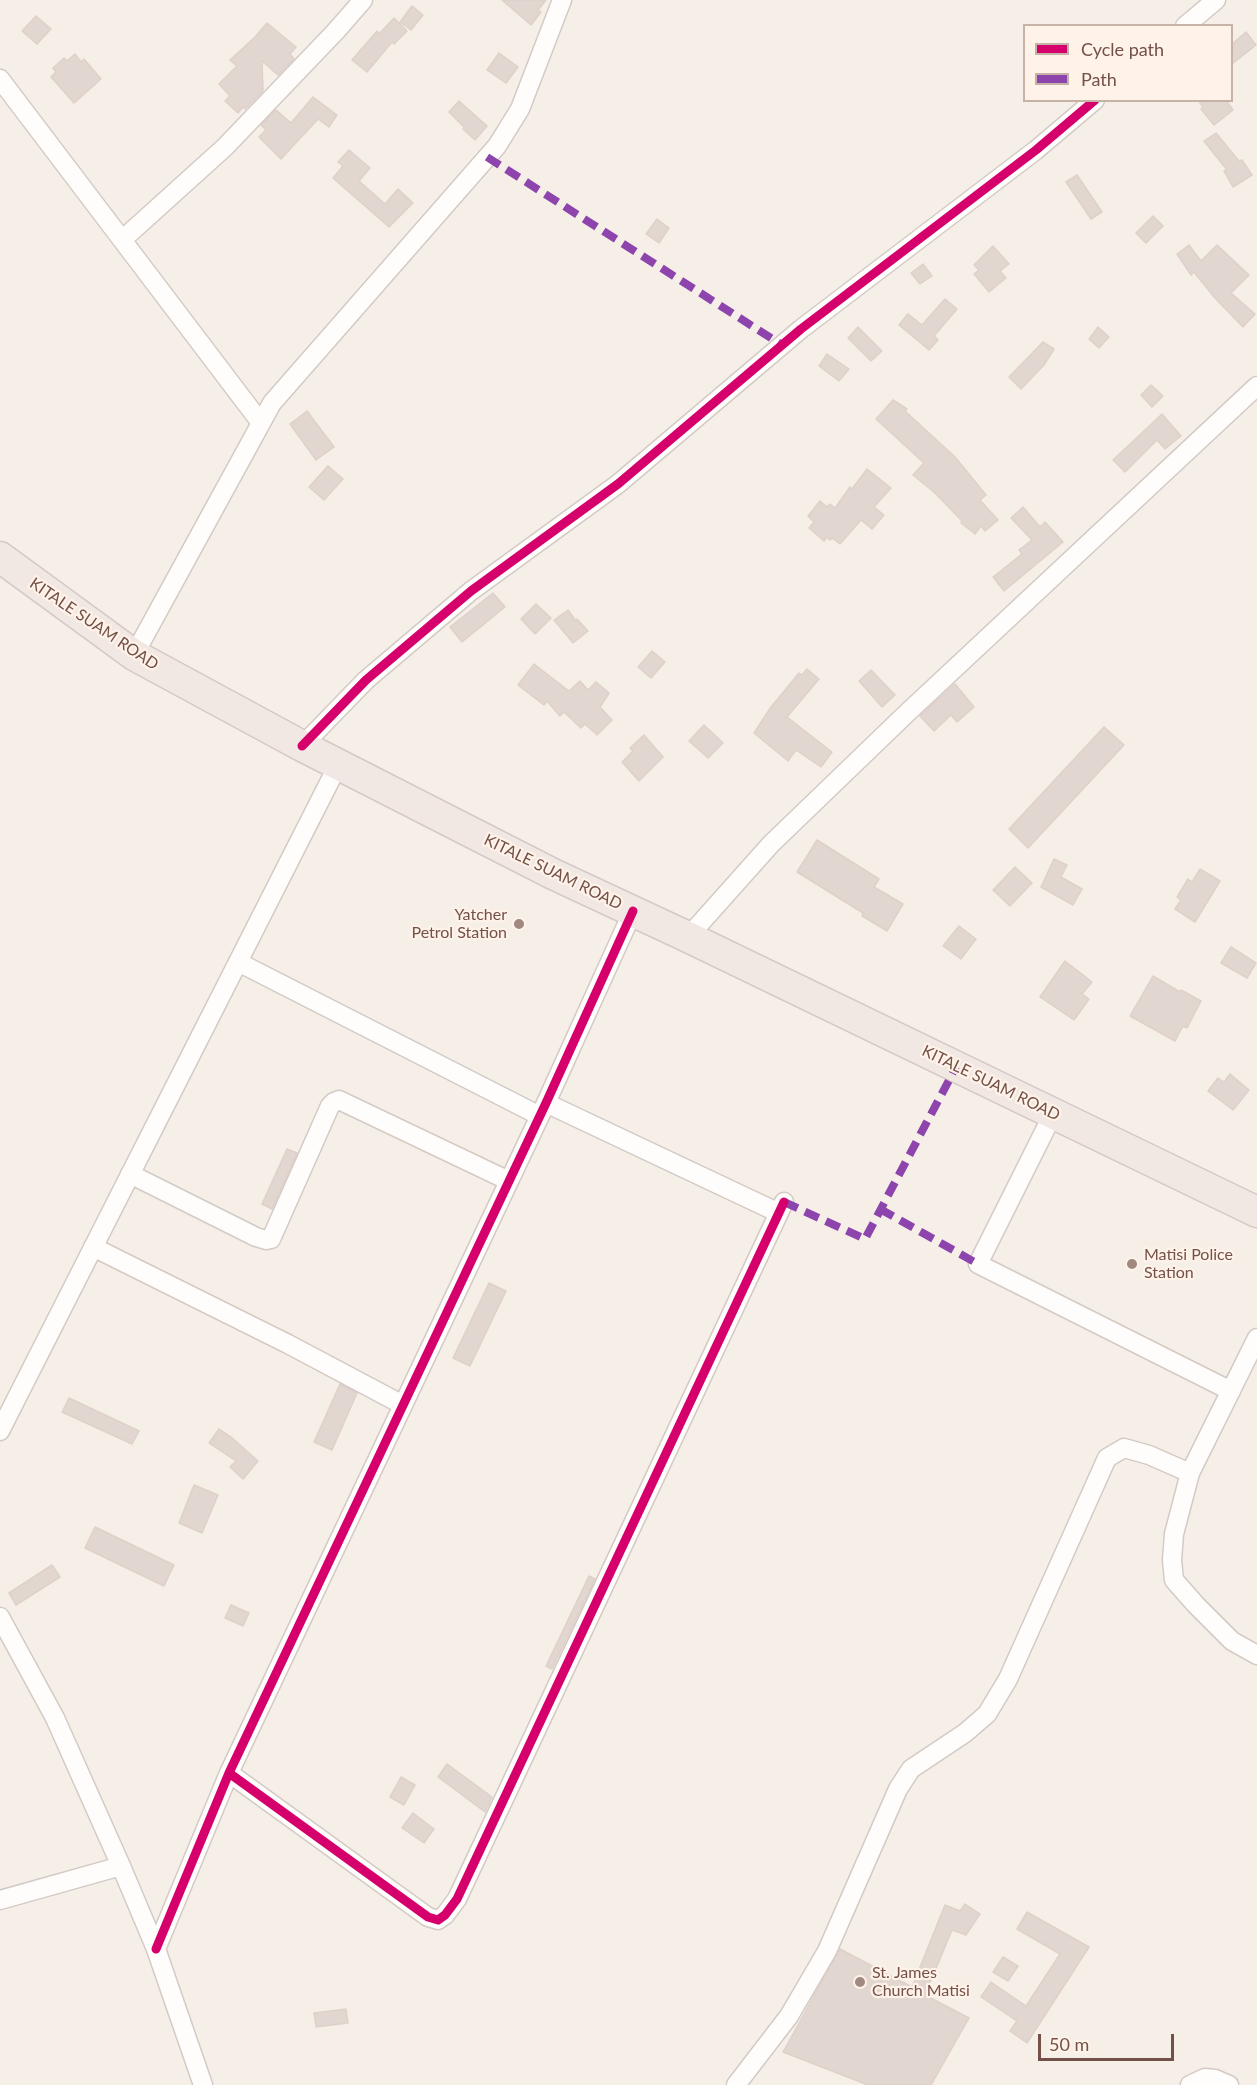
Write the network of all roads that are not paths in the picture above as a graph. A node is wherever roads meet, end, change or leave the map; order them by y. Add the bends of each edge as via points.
1 (363, 0) edge
2 (562, 0) edge
3 (1216, 0) edge
4 (1187, 24) edge
5 (0, 79) edge
6 (1093, 102) edge
7 (122, 240) junction
8 (1257, 386) edge
9 (261, 423) junction
10 (0, 557) edge
11 (134, 655) junction
12 (302, 746) junction
13 (338, 765) junction
14 (633, 911) junction
15 (688, 937) junction
16 (238, 962) junction
17 (543, 1109) junction
18 (1053, 1114) junction
19 (130, 1174) junction
20 (509, 1181) junction
21 (1257, 1212) edge
22 (93, 1247) junction
23 (1257, 1338) edge
24 (1231, 1390) junction
25 (403, 1405) junction
26 (0, 1431) edge
27 (1190, 1473) junction
28 (0, 1617) edge
29 (1257, 1655) edge
30 (229, 1773) junction
31 (121, 1866) junction
32 (0, 1900) edge
33 (156, 1948) junction
34 (203, 2085) edge
35 (736, 2085) edge
36 (1190, 2085) edge
37 (1229, 2085) edge

1 - 7 street via 225,147
2 - 9 street via 520,109 497,146 302,367
3 - 4 street
5 - 7 street
6 - 12 street via 1036,150 801,329 618,484 471,591 366,680
7 - 9 street
8 - 15 street via 771,844
9 - 11 street
10 - 11 highway, KITALE SUAM ROAD
11 - 12 highway, KITALE SUAM ROAD
12 - 13 highway, KITALE SUAM ROAD
13 - 14 highway, KITALE SUAM ROAD
13 - 16 street
14 - 15 highway, KITALE SUAM ROAD
14 - 17 street
15 - 18 highway, KITALE SUAM ROAD
16 - 17 street
16 - 19 street
17 - 20 street
17 - 30 street via 782,1208 457,1899 438,1920 428,1917
18 - 21 highway, KITALE SUAM ROAD
18 - 24 street via 978,1264
19 - 20 street via 256,1238 271,1239 330,1106 339,1100
19 - 22 street
20 - 25 street
22 - 25 street
22 - 26 street
23 - 24 street
24 - 27 street
25 - 30 street
27 - 29 street via 1174,1534 1174,1580 1232,1641
27 - 35 street via 1124,1448 1107,1458 1008,1679 987,1714 911,1769 898,1789 827,1951 789,2016
28 - 31 street via 55,1718
30 - 33 street
31 - 32 street
31 - 33 street
33 - 34 street
36 - 37 street via 1205,2078

